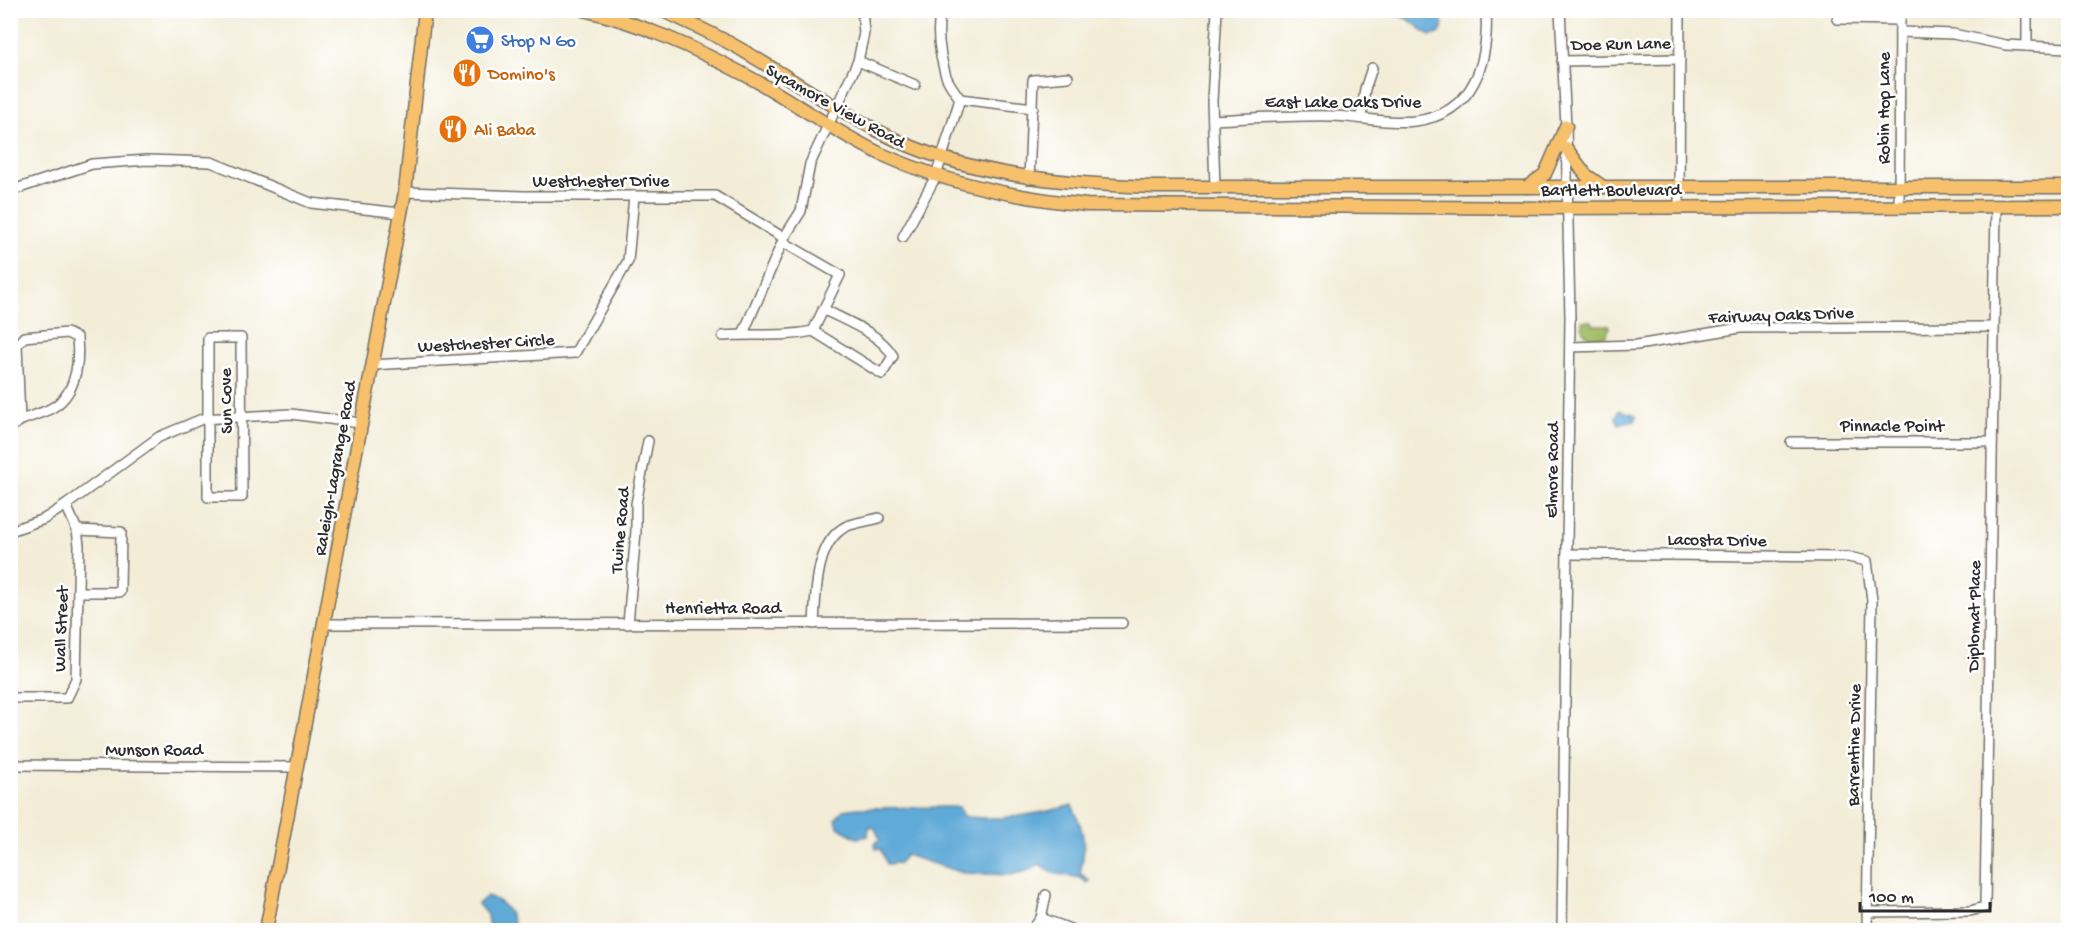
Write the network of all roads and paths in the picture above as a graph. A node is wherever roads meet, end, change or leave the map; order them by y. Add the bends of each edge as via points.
1 (425, 10) edge
2 (583, 10) edge
3 (661, 10) edge
4 (862, 10) edge
5 (942, 10) edge
6 (1217, 10) edge
7 (1486, 10) edge
8 (1560, 10) edge
9 (1680, 10) edge
10 (2027, 10) edge
11 (617, 15) edge
12 (1900, 15) edge
13 (1837, 19) dead end
14 (1900, 32) junction
15 (2027, 46) junction
16 (2068, 48) edge
17 (1680, 59) junction
18 (858, 61) junction
19 (1562, 61) junction
20 (1372, 68) dead end
21 (1068, 77) dead end
22 (915, 85) dead end
23 (960, 99) junction
24 (1033, 108) junction
25 (833, 116) junction
26 (1360, 117) junction
27 (1213, 120) junction
28 (1566, 126) junction
29 (1566, 148) junction
30 (940, 166) junction
31 (1029, 179) junction
32 (1087, 184) junction
33 (1215, 186) junction
34 (1155, 187) joint
35 (1362, 187) junction
36 (1566, 187) junction
37 (1899, 187) junction
38 (2068, 187) edge
39 (1526, 188) junction
40 (1604, 188) junction
41 (1679, 188) junction
42 (13, 190) dead end
43 (405, 192) junction
44 (634, 196) junction
45 (1153, 204) joint
46 (1087, 205) junction
47 (1362, 206) junction
48 (1679, 206) junction
49 (1899, 206) junction
50 (1996, 206) junction
51 (2068, 206) edge
52 (1567, 208) junction
53 (400, 213) junction
54 (903, 237) dead end
55 (784, 240) junction
56 (823, 309) junction
57 (1994, 327) junction
58 (813, 331) junction
59 (743, 334) junction
60 (723, 336) dead end
61 (1570, 347) junction
62 (372, 365) junction
63 (242, 418) junction
64 (207, 419) junction
65 (20, 420) junction
66 (360, 423) junction
67 (10, 428) edge
68 (648, 441) dead end
69 (1791, 442) dead end
70 (1992, 442) junction
71 (66, 505) junction
72 (879, 518) dead end
73 (77, 530) junction
74 (10, 531) edge
75 (1567, 554) junction
76 (1867, 561) joint
77 (78, 592) junction
78 (1122, 622) dead end
79 (324, 624) junction
80 (628, 624) junction
81 (814, 624) junction
82 (10, 698) edge
83 (10, 765) edge
84 (297, 767) junction
85 (1046, 895) dead end
86 (1867, 912) junction
87 (1041, 918) junction
88 (266, 930) edge
89 (1032, 930) edge
90 (1073, 930) edge
91 (1562, 930) edge
92 (1867, 930) edge

1 - 43 main road, Raleigh-Lagrange Road
2 - 11 main road, Sycamore View Road
3 - 25 main road, Sycamore View Road via 745,51
4 - 18 street via 864,33
5 - 23 street via 940,43 945,75
6 - 27 street
7 - 26 street, East Lake Oaks Drive via 1488,37 1484,61 1466,94 1451,108 1413,121
8 - 19 street, Elmore Road
9 - 17 street
10 - 15 street
11 - 25 main road, Sycamore View Road
12 - 13 street
12 - 14 street, Robin Hop Lane
14 - 15 street via 1953,34
14 - 37 street, Robin Hop Lane
15 - 16 street
17 - 19 street, Doe Run Lane
17 - 41 street
18 - 22 street
18 - 25 street
19 - 28 street, Elmore Road
20 - 26 street
21 - 24 street via 1034,80
23 - 24 street
23 - 30 street
24 - 31 street
25 - 30 main road, Sycamore View Road via 886,135
25 - 30 main road, Sycamore View Road via 880,153
25 - 55 street via 810,164 801,212
26 - 27 street, East Lake Oaks Drive
27 - 33 street
28 - 29 street, Elmore Road
28 - 39 main road via 1545,174
29 - 36 street, Elmore Road
29 - 40 main road via 1586,175
30 - 31 main road, Sycamore View Road
30 - 46 main road, Sycamore View Road via 1037,200
30 - 54 street
31 - 32 main road, Sycamore View Road
32 - 34 main road, Sycamore View Road
32 - 46 main road
33 - 34 main road, Bartlett Boulevard
33 - 35 main road, Bartlett Boulevard
35 - 39 main road, Bartlett Boulevard
35 - 47 main road
36 - 39 main road, Bartlett Boulevard
36 - 40 main road, Bartlett Boulevard
36 - 52 street, Elmore Road
37 - 38 main road, Bartlett Boulevard
37 - 41 main road, Bartlett Boulevard
37 - 49 street, Robin Hop Lane
40 - 41 main road, Bartlett Boulevard
41 - 48 street
42 - 53 street via 92,164 147,160 211,162 311,203
43 - 44 street, Westchester Drive
43 - 53 main road, Raleigh-Lagrange Road
44 - 55 street, Westchester Drive via 715,196
44 - 62 street, Westchester Circle via 628,261 575,353
45 - 46 main road, Sycamore View Road
45 - 47 main road, Bartlett Boulevard
47 - 52 main road, Bartlett Boulevard
48 - 49 main road, Bartlett Boulevard
48 - 52 main road, Bartlett Boulevard
49 - 50 main road, Bartlett Boulevard
50 - 51 main road, Bartlett Boulevard
50 - 57 street, Diplomat Place
52 - 61 street, Elmore Road
53 - 62 main road, Raleigh-Lagrange Road
55 - 56 street, Westchester Drive via 840,275
55 - 59 street
56 - 58 street
56 - 58 street via 880,341 892,356 882,374
57 - 61 street, Fairway Oaks Drive via 1749,328 1637,345
57 - 70 street, Diplomat Place
58 - 59 street via 790,337
59 - 60 street
61 - 75 street, Elmore Road
62 - 66 main road, Raleigh-Lagrange Road
63 - 64 street
63 - 64 street, Sun Cove via 242,497 208,497
63 - 64 street, Sun Cove via 241,338 208,338
63 - 66 street via 291,414
64 - 71 street via 159,437
65 - 65 street via 51,408 74,387 77,338 67,333 24,337 17,345
65 - 67 street
66 - 79 main road, Raleigh-Lagrange Road
68 - 80 street, Twine Road via 636,504
69 - 70 street, Pinnacle Point
70 - 86 street, Diplomat Place via 1985,907 1970,911
71 - 73 street, Wall Street
71 - 74 street via 44,519
72 - 81 street via 848,526 832,539 816,586
73 - 77 street, Wall Street
73 - 77 street via 121,532 120,592
75 - 76 street, Lacosta Drive via 1848,557
75 - 91 street, Elmore Road
76 - 86 street, Barrentine Drive via 1872,600
77 - 82 street, Wall Street via 76,679 66,698
78 - 81 street, Henrietta Road
79 - 80 street, Henrietta Road
79 - 84 main road, Raleigh-Lagrange Road
80 - 81 street, Henrietta Road
83 - 84 street, Munson Road
84 - 88 main road, Raleigh-Lagrange Road
85 - 87 street
86 - 92 street, Barrentine Drive
87 - 89 street
87 - 90 street

